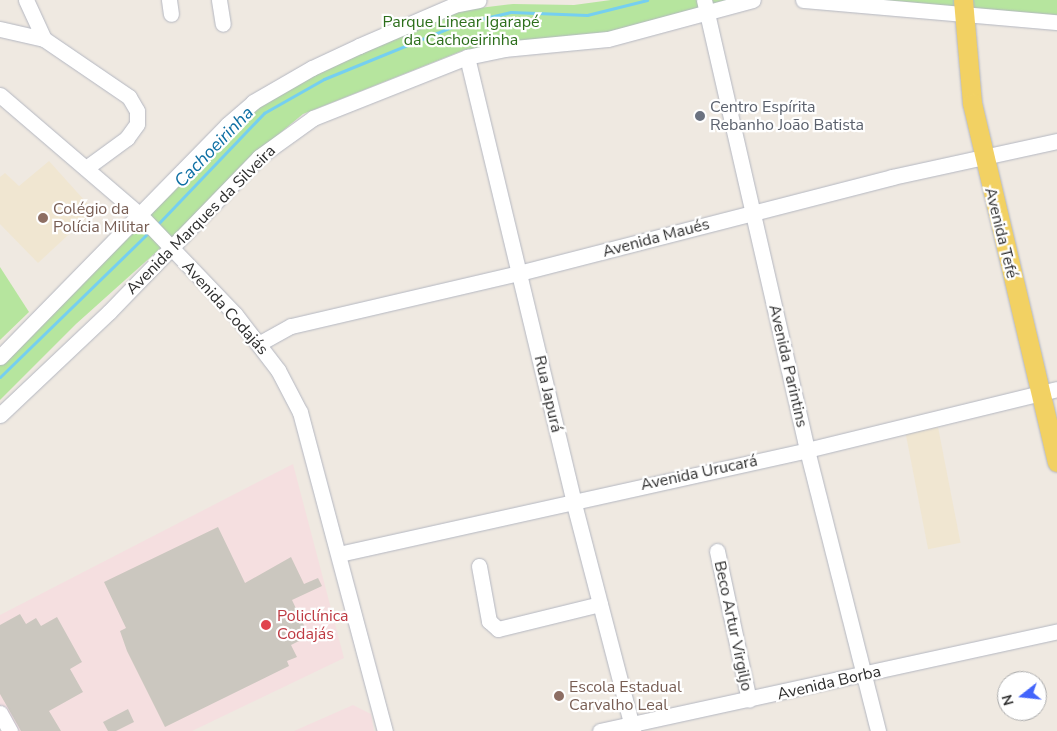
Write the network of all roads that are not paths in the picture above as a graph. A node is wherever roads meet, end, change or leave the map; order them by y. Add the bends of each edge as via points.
1 (26, 0) edge
2 (220, 0) edge
3 (479, 0) edge
4 (753, 0) edge
5 (803, 0) edge
6 (705, 6) edge
7 (963, 8) edge
8 (1057, 22) edge
9 (223, 24) dead end
10 (0, 30) edge
11 (44, 39) junction
12 (467, 57) junction
13 (0, 95) edge
14 (1057, 142) edge
15 (983, 158) junction
16 (86, 168) junction
17 (754, 212) junction
18 (142, 218) junction
19 (168, 246) junction
20 (519, 274) junction
21 (260, 344) junction
22 (0, 357) edge
23 (1049, 391) edge
24 (0, 415) edge
25 (807, 450) junction
26 (1057, 462) edge
27 (573, 500) junction
28 (717, 551) dead end
29 (339, 554) junction
30 (480, 566) dead end
31 (600, 604) junction
32 (1057, 631) edge
33 (1057, 639) edge
34 (866, 679) junction
35 (749, 700) junction
36 (0, 713) edge
37 (635, 729) edge
38 (10, 731) edge
39 (385, 731) edge
40 (600, 731) edge
41 (878, 731) edge

1 - 11 street
2 - 9 street
3 - 18 street via 454,6 358,46 253,102
4 - 6 street, Avenida Marques da Silveira
5 - 7 street
6 - 12 street, Avenida Marques da Silveira via 608,39 504,49
6 - 17 street, Avenida Parintins
7 - 8 street
7 - 15 main road, Avenida Tefé via 972,103
10 - 11 street
11 - 16 street via 129,97 137,111 137,124 127,138
12 - 19 street, Avenida Marques da Silveira via 312,118 258,157
12 - 20 street, Rua Japurá
13 - 16 street, Avenida Codajás
14 - 15 street, Avenida Maués
15 - 17 street, Avenida Maués
15 - 23 main road, Avenida Tefé
16 - 18 street, Avenida Codajás
17 - 20 street, Avenida Maués
17 - 25 street, Avenida Parintins
18 - 19 street, Avenida Codajás
18 - 22 street
19 - 21 street, Avenida Codajás
19 - 24 street, Avenida Marques da Silveira
20 - 21 street, Avenida Maués via 292,326
20 - 27 street, Rua Japurá
21 - 29 street, Avenida Codajás via 300,412
23 - 25 street, Avenida Urucará
23 - 26 main road, Avenida Tefé
25 - 27 street, Avenida Urucará
25 - 34 street, Avenida Parintins
27 - 29 street, Avenida Urucará
27 - 31 street, Rua Japurá
28 - 35 street, Beco Artur Virgiljo
29 - 39 street, Avenida Codajás
30 - 31 street via 489,621 498,630
31 - 37 street, Rua Japurá
32 - 34 street, Avenida Borba
33 - 34 street, Avenida Borba
34 - 35 street, Avenida Borba
34 - 37 street, Avenida Borba
34 - 41 street, Avenida Parintins
35 - 37 street, Avenida Borba
36 - 38 street
37 - 40 street, Avenida Borba

